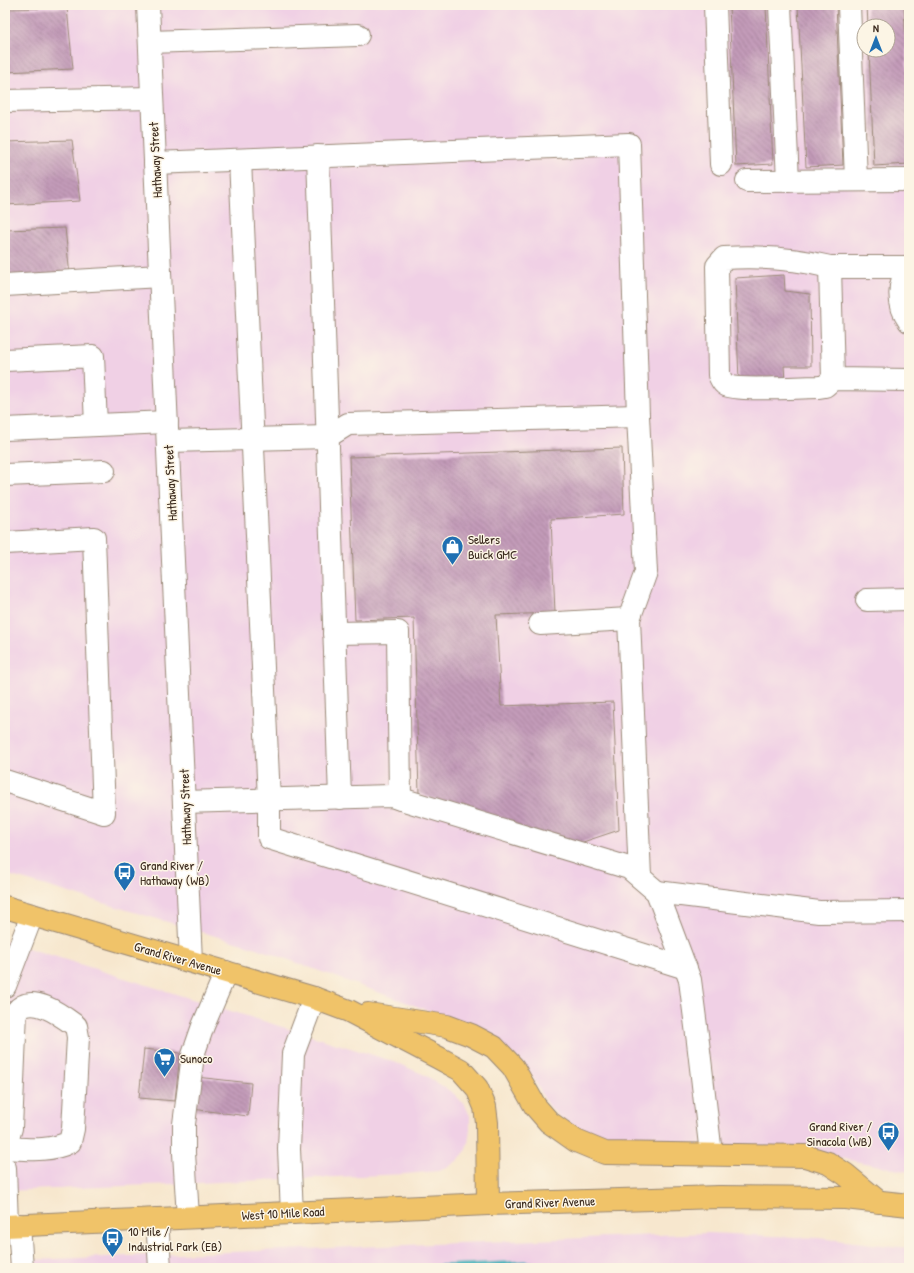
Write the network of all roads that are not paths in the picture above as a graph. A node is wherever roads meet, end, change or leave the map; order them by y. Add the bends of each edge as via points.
1 (148, 5) edge
2 (715, 5) edge
3 (780, 5) edge
4 (849, 5) edge
5 (358, 35) dead end
6 (150, 42) junction
7 (152, 98) junction
8 (5, 101) edge
9 (318, 156) junction
10 (240, 160) junction
11 (155, 163) junction
12 (721, 164) dead end
13 (856, 180) junction
14 (909, 180) edge
15 (747, 181) dead end
16 (788, 181) junction
17 (830, 267) junction
18 (909, 267) edge
19 (160, 276) junction
20 (5, 285) edge
21 (909, 321) edge
22 (5, 360) edge
23 (833, 379) junction
24 (909, 380) edge
25 (638, 416) junction
26 (96, 425) junction
27 (5, 429) edge
28 (168, 432) junction
29 (327, 437) junction
30 (252, 439) junction
31 (104, 472) dead end
32 (5, 475) edge
33 (5, 543) edge
34 (909, 599) edge
35 (867, 600) dead end
36 (629, 619) junction
37 (540, 624) dead end
38 (334, 633) junction
39 (5, 781) edge
40 (340, 798) junction
41 (400, 799) junction
42 (269, 800) junction
43 (184, 802) junction
44 (640, 878) junction
45 (657, 892) junction
46 (5, 907) edge
47 (909, 910) edge
48 (32, 915) junction
49 (191, 961) junction
50 (686, 968) junction
51 (226, 972) junction
52 (5, 986) edge
53 (314, 998) junction
54 (13, 1002) edge
55 (349, 1011) junction
56 (5, 1148) edge
57 (711, 1154) junction
58 (5, 1168) edge
59 (880, 1202) junction
60 (488, 1204) junction
61 (909, 1205) edge
62 (292, 1213) junction
63 (188, 1217) junction
64 (157, 1219) junction
65 (10, 1225) edge
66 (22, 1268) edge
67 (160, 1268) edge

1 - 6 street, Hathaway Street
2 - 12 street
3 - 16 street
4 - 13 street
5 - 6 street
6 - 7 street, Hathaway Street
7 - 8 street
7 - 11 street, Hathaway Street
9 - 10 street
9 - 25 street via 629,144
9 - 29 street
10 - 11 street
10 - 30 street
11 - 19 street, Hathaway Street
13 - 14 street
13 - 16 street
15 - 16 street
17 - 18 street
17 - 23 street
17 - 23 street via 806,261 724,258 717,266 716,293 719,375 723,384 741,388 819,387 825,386
18 - 21 street via 903,276 900,295 904,314
19 - 20 street
19 - 28 street, Hathaway Street
22 - 26 street via 93,356
23 - 24 street
25 - 29 street via 348,424
25 - 36 street via 646,572
26 - 27 street
26 - 28 street
28 - 30 street
28 - 43 street, Hathaway Street
29 - 30 street
29 - 38 street
30 - 42 street
31 - 32 street
33 - 39 street via 94,538 104,813
34 - 35 street
36 - 37 street
36 - 44 street
38 - 40 street
38 - 41 street via 398,632
40 - 41 street via 391,796
40 - 42 street
41 - 44 street via 629,868
42 - 43 street
42 - 50 street via 269,838
43 - 49 street, Hathaway Street
44 - 45 street
45 - 47 street via 819,912
45 - 50 street
46 - 48 main road, Grand River Avenue
48 - 49 main road, Grand River Avenue
48 - 52 street
49 - 51 main road, Grand River Avenue
50 - 57 street via 690,980
51 - 53 main road, Grand River Avenue
51 - 63 street via 193,1055 184,1124
53 - 55 main road, Grand River Avenue
53 - 62 street via 293,1054 289,1149
54 - 56 street via 16,1012 11,1128
54 - 56 street via 52,1009 76,1026 78,1037 73,1129 70,1142 63,1146 46,1149
55 - 57 main road, Grand River Avenue via 446,1026 494,1047 513,1067 535,1106 549,1122 576,1141 605,1153
55 - 60 main road, Grand River Avenue via 461,1070 476,1088 485,1107 487,1123
57 - 59 main road, Grand River Avenue via 805,1156 828,1163 840,1170
58 - 65 street
59 - 60 main road, Grand River Avenue via 845,1198 718,1197
59 - 61 main road, Grand River Avenue
60 - 62 main road, West 10 Mile Road
62 - 63 main road, West 10 Mile Road
63 - 64 main road, West 10 Mile Road
64 - 65 main road, West 10 Mile Road
64 - 67 street
65 - 66 street

